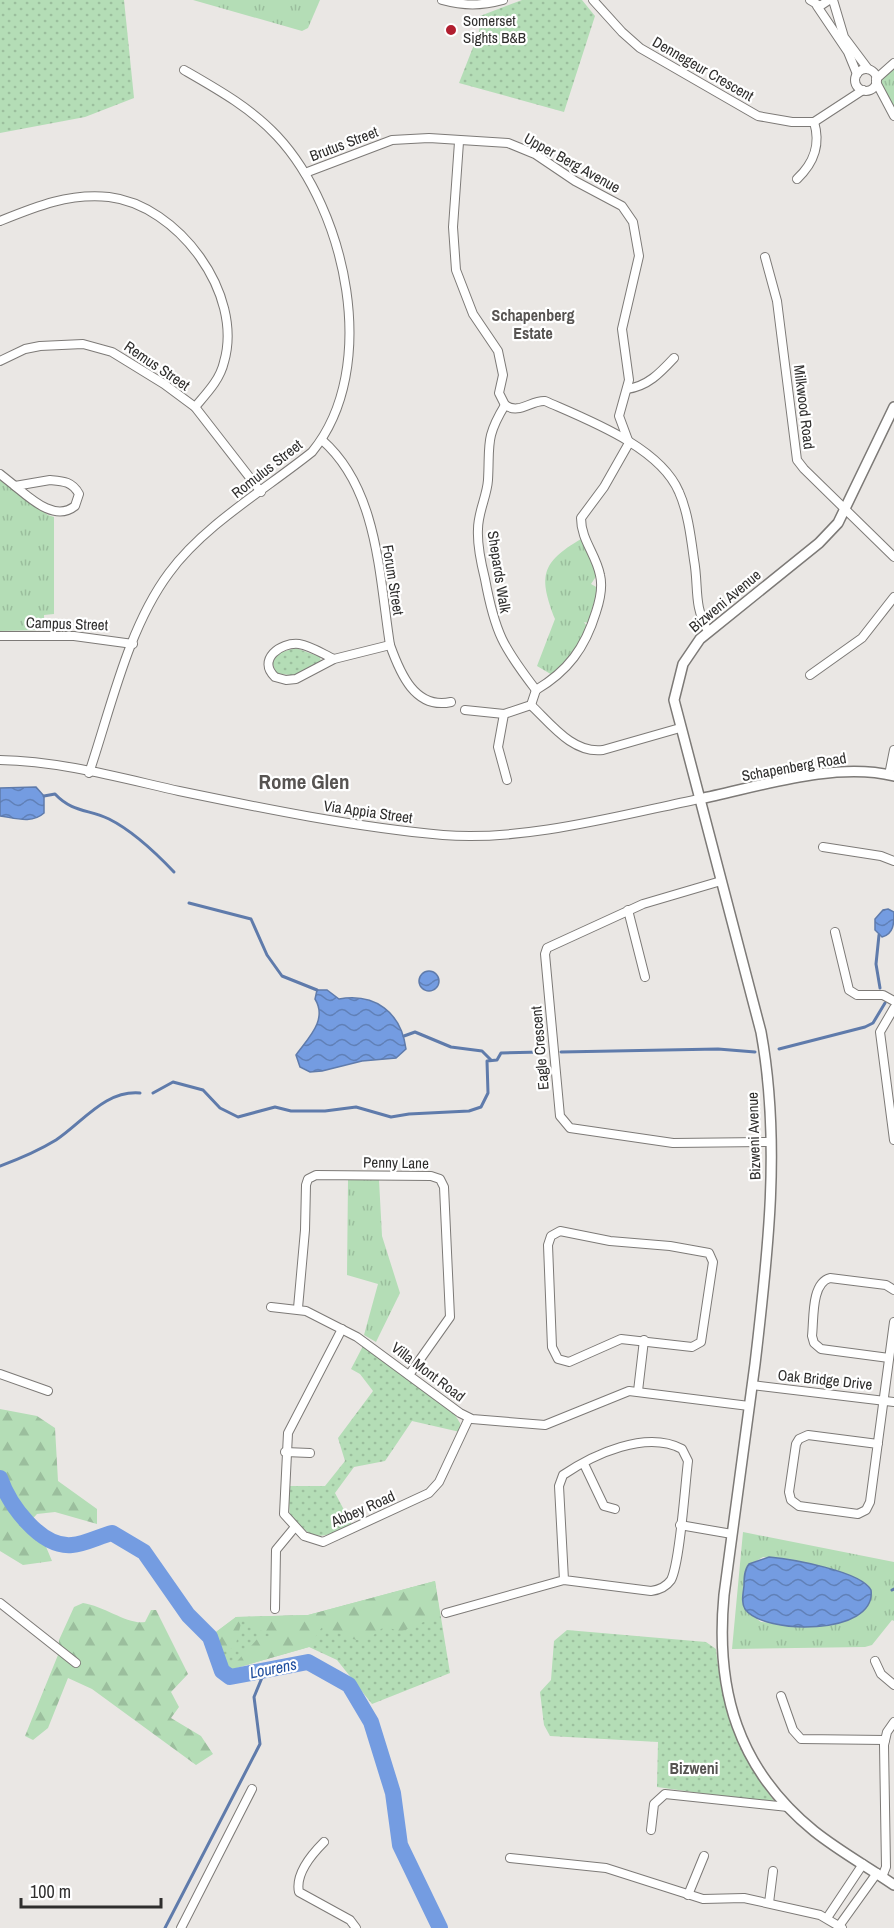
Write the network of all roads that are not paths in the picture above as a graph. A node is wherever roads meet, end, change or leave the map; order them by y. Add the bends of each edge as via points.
1 (442, 0) edge
2 (503, 0) edge
3 (593, 0) edge
4 (831, 0) edge
5 (814, 3) edge
6 (894, 63) edge
7 (184, 70) dead end
8 (870, 70) junction
9 (885, 70) junction
10 (856, 78) junction
11 (876, 81) junction
12 (867, 90) junction
13 (883, 98) junction
14 (846, 99) junction
15 (894, 116) edge
16 (814, 122) junction
17 (392, 140) joint
18 (459, 142) junction
19 (305, 173) junction
20 (797, 180) dead end
21 (0, 221) edge
22 (765, 257) dead end
23 (674, 358) dead end
24 (0, 361) edge
25 (627, 389) junction
26 (505, 405) junction
27 (195, 407) junction
28 (894, 407) edge
29 (322, 440) junction
30 (629, 442) junction
31 (0, 474) edge
32 (15, 486) junction
33 (261, 492) junction
34 (846, 511) junction
35 (894, 557) edge
36 (894, 597) edge
37 (708, 631) junction
38 (0, 636) edge
39 (133, 644) junction
40 (390, 645) junction
41 (334, 659) junction
42 (810, 675) dead end
43 (536, 690) junction
44 (451, 702) dead end
45 (531, 705) junction
46 (465, 710) dead end
47 (504, 714) junction
48 (680, 728) junction
49 (894, 750) edge
50 (0, 760) edge
51 (89, 772) junction
52 (892, 776) edge
53 (507, 780) dead end
54 (699, 799) junction
55 (823, 847) dead end
56 (894, 861) edge
57 (721, 881) junction
58 (628, 910) junction
59 (835, 932) dead end
60 (645, 977) dead end
61 (894, 1001) edge
62 (894, 1008) edge
63 (894, 1140) edge
64 (770, 1142) junction
65 (894, 1290) edge
66 (272, 1307) dead end
67 (298, 1308) junction
68 (894, 1322) edge
69 (342, 1329) junction
70 (644, 1341) junction
71 (889, 1358) junction
72 (0, 1374) edge
73 (409, 1375) junction
74 (752, 1385) junction
75 (48, 1391) dead end
76 (638, 1391) junction
77 (884, 1400) junction
78 (894, 1402) edge
79 (749, 1406) junction
80 (469, 1418) junction
81 (878, 1444) junction
82 (285, 1452) junction
83 (310, 1453) dead end
84 (584, 1464) junction
85 (615, 1509) dead end
86 (680, 1525) junction
87 (295, 1527) junction
88 (732, 1534) junction
89 (564, 1580) junction
90 (0, 1603) edge
91 (274, 1609) dead end
92 (446, 1613) dead end
93 (875, 1660) dead end
94 (76, 1663) dead end
95 (894, 1685) edge
96 (781, 1696) dead end
97 (894, 1722) edge
98 (885, 1740) junction
99 (252, 1789) dead end
100 (788, 1807) junction
101 (651, 1830) dead end
102 (324, 1842) dead end
103 (704, 1856) dead end
104 (510, 1858) dead end
105 (863, 1864) junction
106 (774, 1871) dead end
107 (879, 1875) junction
108 (894, 1885) edge
109 (688, 1895) junction
110 (769, 1903) junction
111 (827, 1918) junction
112 (840, 1927) edge
113 (181, 1928) edge
114 (356, 1928) edge

1 - 2 street via 480,6
3 - 16 street, Dennegeur Crescent via 640,48 748,112 792,122
4 - 5 street via 824,5
4 - 8 street via 844,37
5 - 10 street via 848,52
6 - 9 street
7 - 19 street, Romulus Street via 260,119 279,137
8 - 9 street
8 - 10 street
8 - 11 street
9 - 11 street
10 - 12 street
10 - 14 street
11 - 12 street
11 - 13 street
12 - 13 street
12 - 14 street
13 - 15 street
14 - 16 street
16 - 20 street via 818,142 814,156
17 - 18 street, Upper Berg Avenue via 429,138
17 - 19 street, Brutus Street
18 - 25 street, Upper Berg Avenue via 488,141 522,147 627,211 637,236 639,255 622,329
18 - 26 street via 453,227 456,270 473,314 498,351 503,375 499,393
19 - 29 street, Romulus Street via 338,251 349,323 346,379
21 - 27 street via 56,199 92,196 138,204 177,230 209,272 225,319 221,373
22 - 34 street, Milkwood Road via 777,301 797,460
23 - 25 street via 649,382
24 - 27 street, Remus Street via 40,346 98,346 128,361
25 - 30 street, Upper Berg Avenue via 619,416
26 - 30 street via 517,409 545,400
26 - 43 street, Shepards Walk via 487,443 488,481 479,516 478,545 498,634
27 - 33 street, Remus Street
28 - 34 street, Bizweni Avenue
29 - 33 street, Romulus Street
29 - 40 street, Forum Street via 358,484
30 - 37 street via 659,464 680,494 695,566 696,608
30 - 43 street via 581,518 583,537 598,568 601,588 588,636 560,675
31 - 32 street
32 - 32 street via 54,511 69,510 78,501 75,487 61,480
33 - 39 street, Romulus Street via 202,538 170,572 149,604
34 - 35 street, Milkwood Road
34 - 37 street, Bizweni Avenue via 819,543
36 - 42 street via 862,638
37 - 48 street, Bizweni Avenue via 683,663 675,700
38 - 39 street, Campus Street via 74,636
39 - 51 street, Romulus Street
40 - 41 street
40 - 44 street, Forum Street via 397,665 416,693 432,703
41 - 41 street via 292,680 275,677 268,667 276,649 291,644
43 - 45 street
45 - 47 street
45 - 48 street via 572,743 590,751
46 - 47 street
47 - 53 street via 498,747
48 - 54 street, Bizweni Avenue
49 - 52 street
50 - 51 street, Via Appia Street
51 - 54 street, Via Appia Street via 296,815 445,835 522,831
52 - 54 street, Schapenberg Road via 850,771 826,773
54 - 57 street, Bizweni Avenue
55 - 56 street
57 - 58 street, Eagle Crescent
57 - 64 street, Bizweni Avenue via 765,1055
58 - 60 street
58 - 64 street, Eagle Crescent via 551,944 545,951 561,1120 573,1130 673,1143
59 - 61 street via 849,990
62 - 63 street via 880,1032
64 - 74 street, Bizweni Avenue via 770,1243
65 - 71 street via 885,1285 824,1280 818,1286 812,1336 821,1349
66 - 67 street, Villa Mont Road
67 - 69 street, Villa Mont Road
67 - 73 street, Penny Lane via 308,1179 316,1175 440,1179 444,1187 450,1317
68 - 71 street
69 - 73 street, Villa Mont Road
69 - 82 street via 293,1420
70 - 70 street via 692,1347 701,1342 713,1262 709,1253 610,1241 569,1231 553,1233 548,1245 555,1356 569,1362 617,1339
70 - 76 street
71 - 77 street
72 - 75 street
73 - 80 street, Villa Mont Road
74 - 77 street, Oak Bridge Drive
74 - 79 street, Bizweni Avenue
76 - 79 street, Villa Mont Road
76 - 80 street, Villa Mont Road via 619,1393 545,1425
77 - 78 street, Oak Bridge Drive
77 - 81 street
79 - 88 street, Bizweni Avenue
80 - 87 street, Abbey Road via 439,1482 429,1494 323,1542 310,1539
81 - 81 street via 802,1437 795,1448 791,1500 799,1506 864,1512 870,1502
82 - 83 street
82 - 87 street via 284,1514
84 - 85 street via 604,1506
84 - 86 street via 631,1443 682,1449 688,1461
84 - 89 street via 563,1475 559,1483
86 - 88 street
86 - 89 street via 672,1578 659,1590
87 - 91 street via 276,1550
88 - 100 street, Bizweni Avenue via 720,1640 730,1705 744,1744
89 - 92 street
90 - 94 street
93 - 95 street via 881,1674
96 - 98 street via 793,1730 801,1739
97 - 98 street
98 - 107 street via 886,1867
99 - 113 street
100 - 101 street via 665,1794 654,1804
100 - 105 street, Bizweni Avenue via 816,1833
102 - 114 street via 308,1862 298,1889 303,1897 350,1920
103 - 109 street
104 - 109 street via 606,1868
105 - 107 street, Bizweni Avenue
105 - 111 street
106 - 110 street
107 - 108 street, Bizweni Avenue
107 - 112 street
109 - 110 street
110 - 111 street
111 - 112 street

